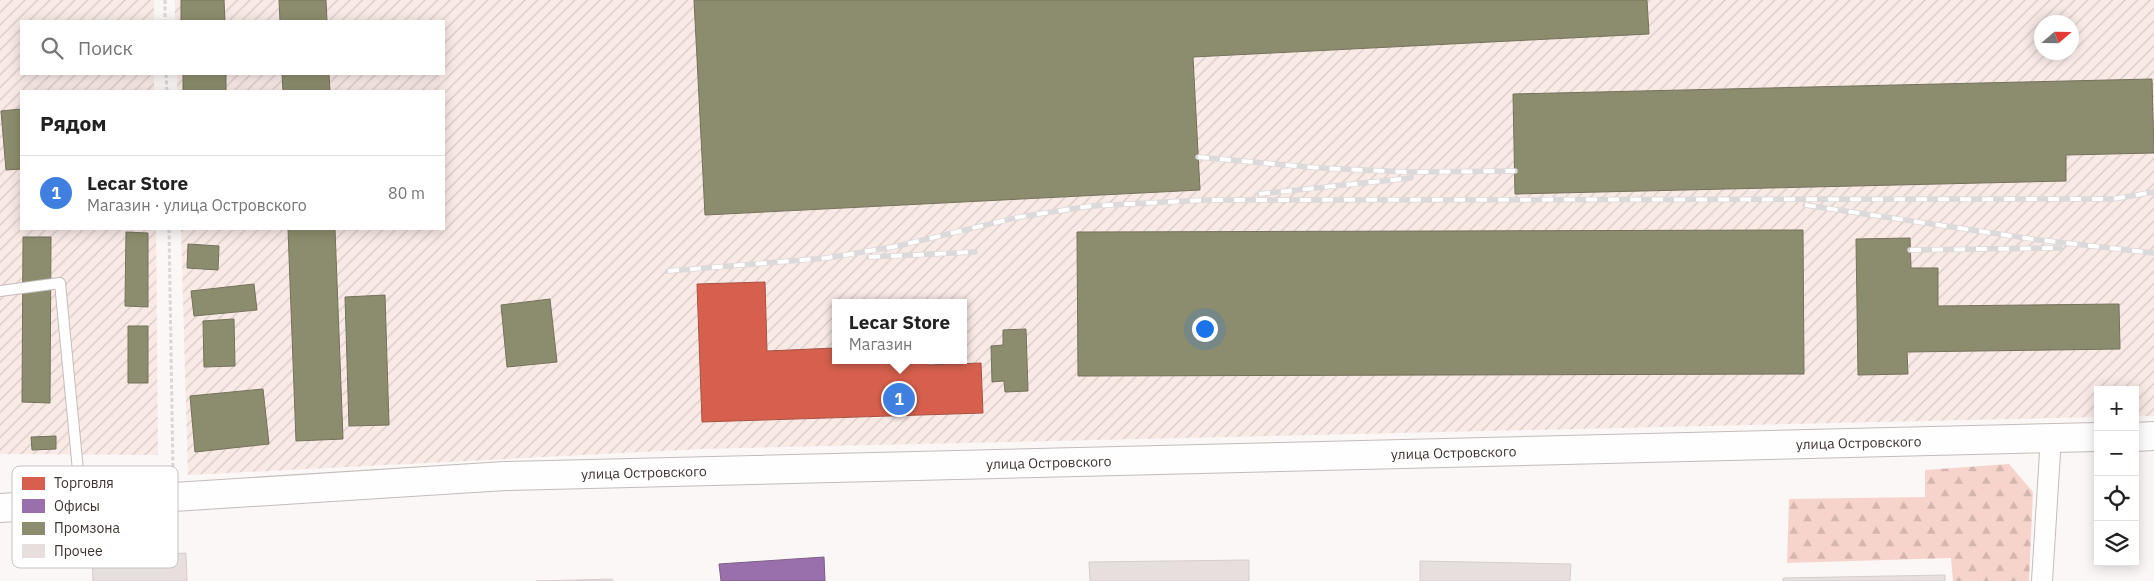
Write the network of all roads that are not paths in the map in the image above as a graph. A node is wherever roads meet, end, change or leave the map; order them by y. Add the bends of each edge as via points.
1 (0, 291) edge
2 (2139, 436) edge
3 (2154, 436) edge
4 (2051, 437) junction
5 (2094, 437) edge
6 (77, 466) edge
7 (178, 497) edge
8 (2042, 581) edge

1 - 6 lane via 60,283
2 - 3 street
4 - 5 street, улица Островского
4 - 7 street, улица Островского via 505,476
4 - 8 street

